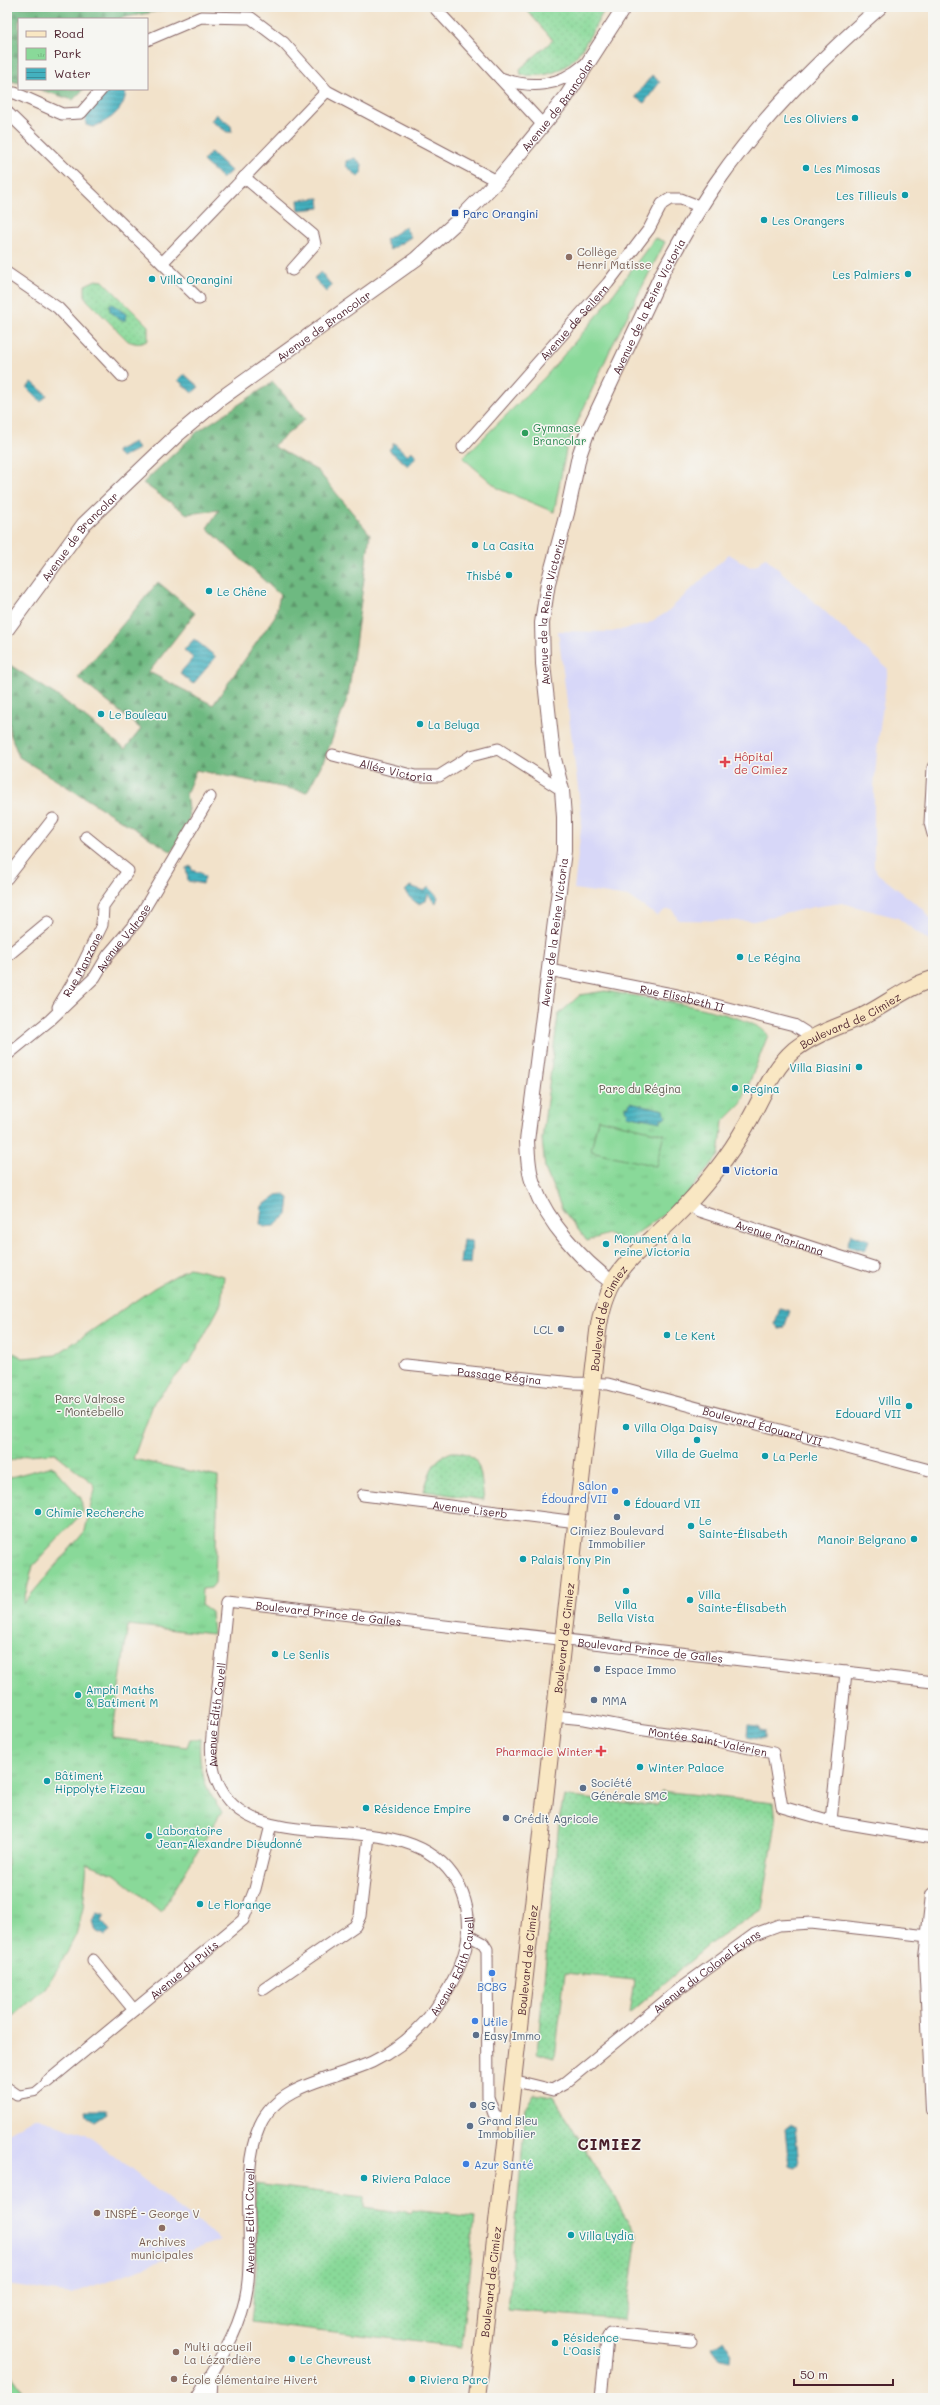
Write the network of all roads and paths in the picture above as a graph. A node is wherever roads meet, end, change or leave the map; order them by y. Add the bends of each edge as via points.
1 (434, 7) edge
2 (624, 7) edge
3 (880, 7) edge
4 (148, 40) edge
5 (592, 58) junction
6 (499, 78) junction
7 (101, 90) edge
8 (327, 91) junction
9 (7, 93) edge
10 (7, 112) edge
11 (543, 126) junction
12 (244, 177) junction
13 (497, 181) junction
14 (701, 207) junction
15 (162, 263) junction
16 (292, 270) dead end
17 (7, 274) edge
18 (199, 299) dead end
19 (122, 376) dead end
20 (463, 447) dead end
21 (7, 629) edge
22 (333, 755) dead end
23 (933, 767) edge
24 (562, 790) junction
25 (210, 797) dead end
26 (53, 819) dead end
27 (933, 834) edge
28 (86, 837) dead end
29 (7, 878) edge
30 (48, 922) dead end
31 (7, 956) edge
32 (549, 970) junction
33 (933, 979) edge
34 (50, 1020) junction
35 (809, 1039) junction
36 (7, 1055) edge
37 (688, 1204) junction
38 (873, 1267) dead end
39 (613, 1282) junction
40 (406, 1365) dead end
41 (592, 1384) junction
42 (933, 1470) edge
43 (364, 1495) dead end
44 (577, 1522) junction
45 (227, 1601) joint
46 (564, 1638) junction
47 (846, 1672) junction
48 (933, 1682) edge
49 (554, 1716) junction
50 (831, 1821) junction
51 (271, 1825) junction
52 (369, 1836) junction
53 (933, 1838) edge
54 (933, 1895) edge
55 (468, 1935) junction
56 (928, 1936) junction
57 (93, 1960) dead end
58 (264, 1990) dead end
59 (134, 2010) junction
60 (512, 2080) junction
61 (47, 2082) joint
62 (7, 2088) edge
63 (17, 2095) joint
64 (933, 2110) edge
65 (507, 2125) junction
66 (691, 2341) dead end
67 (212, 2376) junction
68 (197, 2398) edge
69 (211, 2398) edge
70 (477, 2398) edge
71 (601, 2398) edge

1 - 6 street
2 - 5 street, Avenue de Brancolar
3 - 14 street, Avenue de la Reine Victoria via 793,89 743,147
4 - 8 street via 200,17 251,18 284,43
5 - 6 street via 572,74 550,84 517,84
5 - 11 street, Avenue de Brancolar
6 - 11 street
7 - 9 street via 81,113 62,114 15,93
8 - 12 street
8 - 13 street
10 - 15 street
11 - 13 street, Avenue de Brancolar
12 - 15 street
12 - 16 street via 313,235 315,244
13 - 21 street, Avenue de Brancolar via 416,259 220,399 176,436 84,524
14 - 20 street, Avenue de Seilern via 681,199 670,199 662,204 649,229 608,283
14 - 24 street, Avenue de la Reine Victoria via 661,276 587,433 548,583 542,623 543,664 553,755
15 - 18 street
17 - 19 street via 58,308
22 - 24 street, Allée Victoria via 415,776 439,776 471,756 498,749
23 - 27 street via 930,823
24 - 32 street, Avenue de la Reine Victoria via 564,851
25 - 34 street, Avenue Valrose via 137,921 108,955 95,977
26 - 29 street
28 - 34 street, Rue Manzone via 128,871 103,906 102,925 78,974
30 - 31 street
32 - 35 street, Rue Elisabeth II via 677,996 794,1025 806,1032
32 - 39 street, Avenue de la Reine Victoria via 527,1141 528,1166 533,1186 559,1228 586,1262
33 - 35 main road, Boulevard de Cimiez via 909,988 861,1016
34 - 36 street, Avenue Valrose
35 - 37 main road, Boulevard de Cimiez via 783,1061 740,1136
37 - 38 street, Avenue Marianna via 706,1213
37 - 39 main road, Boulevard de Cimiez via 635,1254
39 - 41 main road, Boulevard de Cimiez via 599,1322
40 - 41 street, Passage Régina
41 - 42 street, Boulevard Édouard VII via 608,1384 672,1400
41 - 44 main road, Boulevard de Cimiez
43 - 44 street, Avenue Liserb
44 - 46 main road, Boulevard de Cimiez
45 - 46 street, Boulevard Prince de Galles
45 - 51 street, Avenue Edith Cavell via 212,1749 214,1772 219,1786 233,1806 250,1817
46 - 47 street, Boulevard Prince de Galles
46 - 49 main road, Boulevard de Cimiez
47 - 48 street, Boulevard Prince de Galles
47 - 50 street
49 - 50 street, Montée Saint-Valérien via 584,1718 773,1753 782,1807
49 - 60 main road, Boulevard de Cimiez
50 - 53 street, Montée Saint-Valérien
51 - 52 street, Avenue Edith Cavell
51 - 59 street, Avenue du Puits via 255,1889 243,1920
52 - 55 street, Avenue Edith Cavell via 418,1846 447,1867 463,1894 467,1910
52 - 58 street via 360,1916 355,1926
54 - 56 street
55 - 65 street via 483,1943 487,1952 487,2084 491,2110
55 - 67 street, Avenue Edith Cavell via 461,1962 450,1986 412,2036 373,2061 295,2091 281,2099 263,2120 256,2140 250,2178 248,2288 237,2330
56 - 60 street, Avenue du Colonel Evans via 811,1922 779,1925 755,1934 720,1957 564,2084 552,2090
56 - 64 street via 926,1982
57 - 59 street
59 - 61 street, Avenue du Puits
60 - 65 main road, Boulevard de Cimiez
61 - 63 street via 35,2092
62 - 63 street
65 - 70 main road, Boulevard de Cimiez
66 - 71 street via 610,2333
67 - 68 street, Avenue Edith Cavell
67 - 69 street, Avenue Edith Cavell

